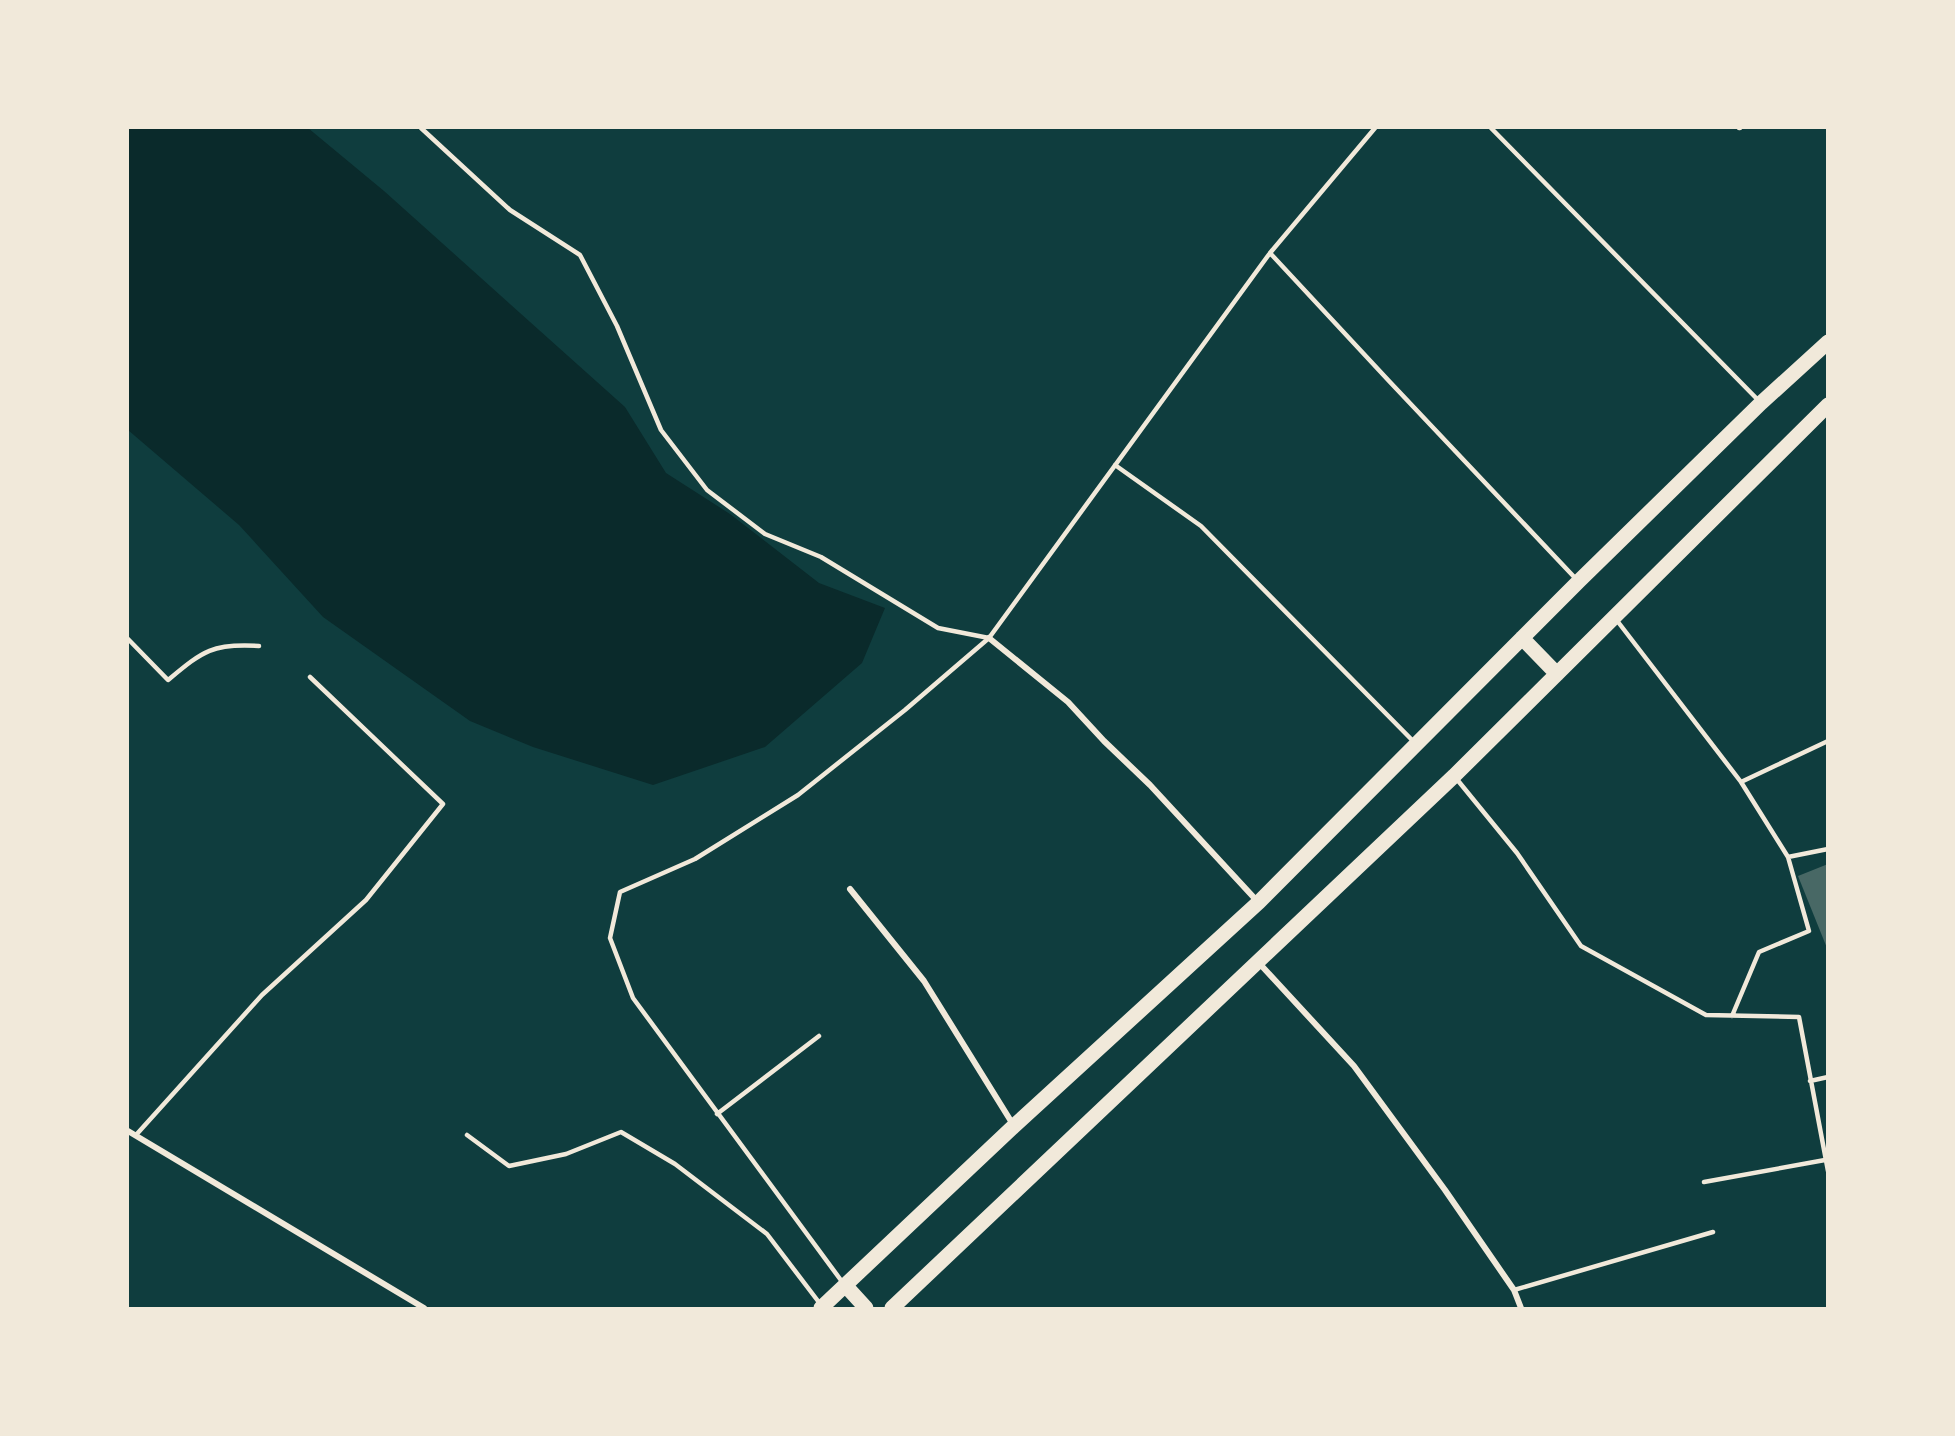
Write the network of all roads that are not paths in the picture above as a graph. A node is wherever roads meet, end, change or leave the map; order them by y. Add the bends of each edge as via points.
1 (421, 128) edge
2 (1375, 128) edge
3 (1491, 128) edge
4 (1270, 253) junction
5 (1827, 342) edge
6 (1761, 403) junction
7 (1827, 405) edge
8 (1115, 465) junction
9 (1579, 581) junction
10 (1614, 616) junction
11 (989, 638) junction
12 (1522, 638) junction
13 (128, 639) edge
14 (259, 646) dead end
15 (1557, 674) junction
16 (310, 677) dead end
17 (1827, 741) edge
18 (1415, 744) junction
19 (1454, 776) junction
20 (1741, 782) junction
21 (1827, 849) edge
22 (1788, 857) junction
23 (850, 889) dead end
24 (1259, 902) junction
25 (1259, 962) junction
26 (1732, 1016) junction
27 (819, 1036) dead end
28 (1827, 1077) edge
29 (1810, 1081) junction
30 (717, 1114) junction
31 (1014, 1126) junction
32 (128, 1131) edge
33 (136, 1135) junction
34 (467, 1135) dead end
35 (1825, 1160) junction
36 (1827, 1171) edge
37 (1704, 1182) dead end
38 (1713, 1232) dead end
39 (845, 1285) junction
40 (1514, 1290) junction
41 (424, 1308) edge
42 (822, 1308) edge
43 (866, 1308) edge
44 (892, 1308) edge
45 (1521, 1308) edge

1 - 11 lane via 510,210 580,255 617,326 661,430 707,490 765,534 821,557 938,628
2 - 4 lane
3 - 6 lane
4 - 8 lane
4 - 9 lane
5 - 6 main road
6 - 9 main road
7 - 10 main road
8 - 11 lane
8 - 18 lane via 1201,526
9 - 12 main road
10 - 15 main road
10 - 20 lane
11 - 24 street via 1068,702
11 - 30 lane via 798,795 694,859 620,892 610,938 633,998
12 - 15 main road
12 - 18 main road
13 - 14 lane via 168,680 213,647
15 - 19 main road
16 - 33 lane via 443,804 366,900 262,995
17 - 20 lane
18 - 24 main road
19 - 25 main road
19 - 26 lane via 1517,853 1581,946 1706,1015
20 - 22 lane
21 - 22 lane
22 - 26 lane via 1809,931 1759,952
23 - 31 street via 924,981
24 - 31 main road
25 - 40 street via 1354,1066
25 - 44 main road
26 - 29 lane via 1799,1017
27 - 30 lane
28 - 29 lane
29 - 35 lane
30 - 39 lane
31 - 39 main road
32 - 33 street
33 - 41 street
34 - 42 lane via 509,1166 566,1154 621,1132 675,1164 767,1234
35 - 36 lane
35 - 37 lane
38 - 40 lane
39 - 42 main road
39 - 43 main road
40 - 45 street

